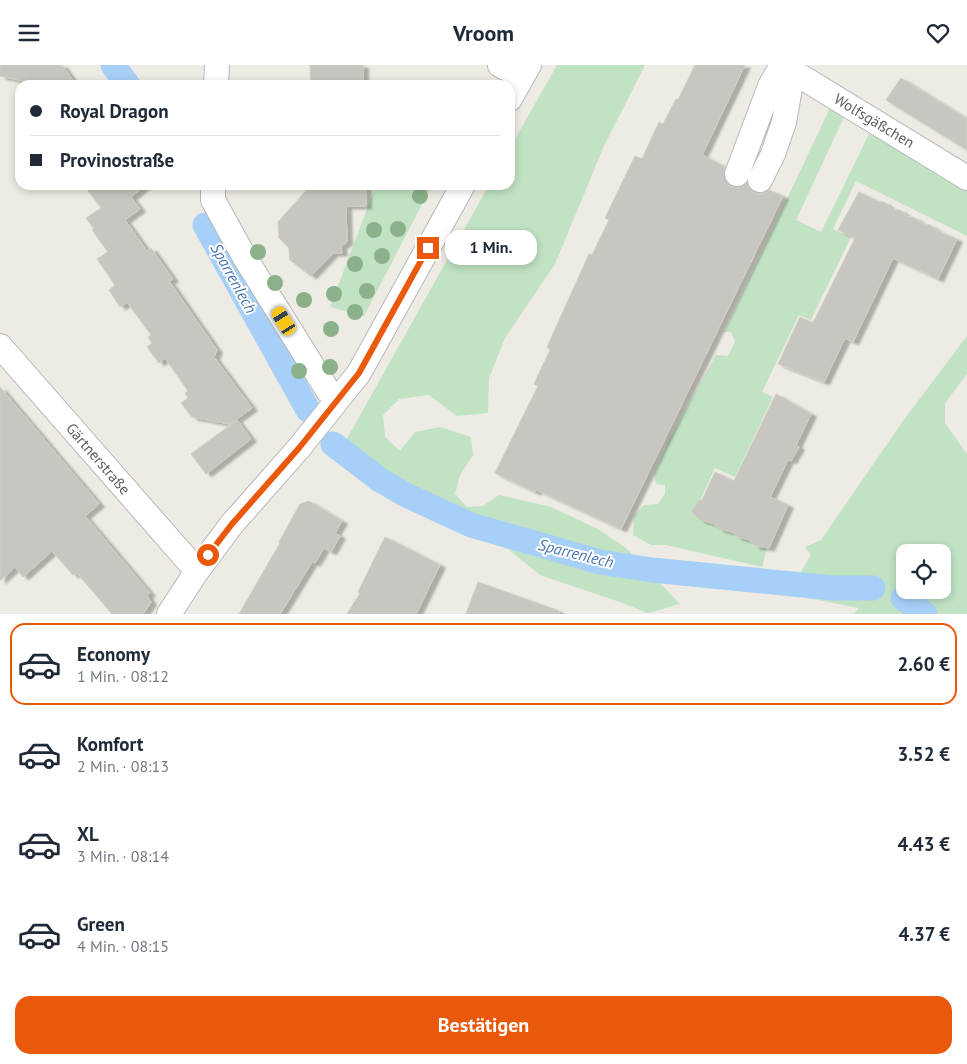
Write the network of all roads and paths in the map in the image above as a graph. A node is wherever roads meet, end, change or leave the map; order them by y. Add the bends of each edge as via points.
1 (217, 65) edge
2 (500, 65) edge
3 (785, 67) edge
4 (526, 71) edge
5 (216, 80) edge
6 (515, 90) edge
7 (737, 174) dead end
8 (967, 178) edge
9 (760, 180) dead end
10 (213, 190) edge
11 (460, 190) edge
12 (0, 346) edge
13 (332, 408) junction
14 (196, 571) junction
15 (169, 614) edge

1 - 5 street
2 - 4 street
3 - 7 street via 770,86
3 - 8 street, Wolfsgäßchen
3 - 9 street via 784,122
4 - 6 street
10 - 13 street via 213,200 245,258 328,391
11 - 13 street via 359,373
12 - 14 street, Gärtnerstraße
13 - 14 street
14 - 15 street

